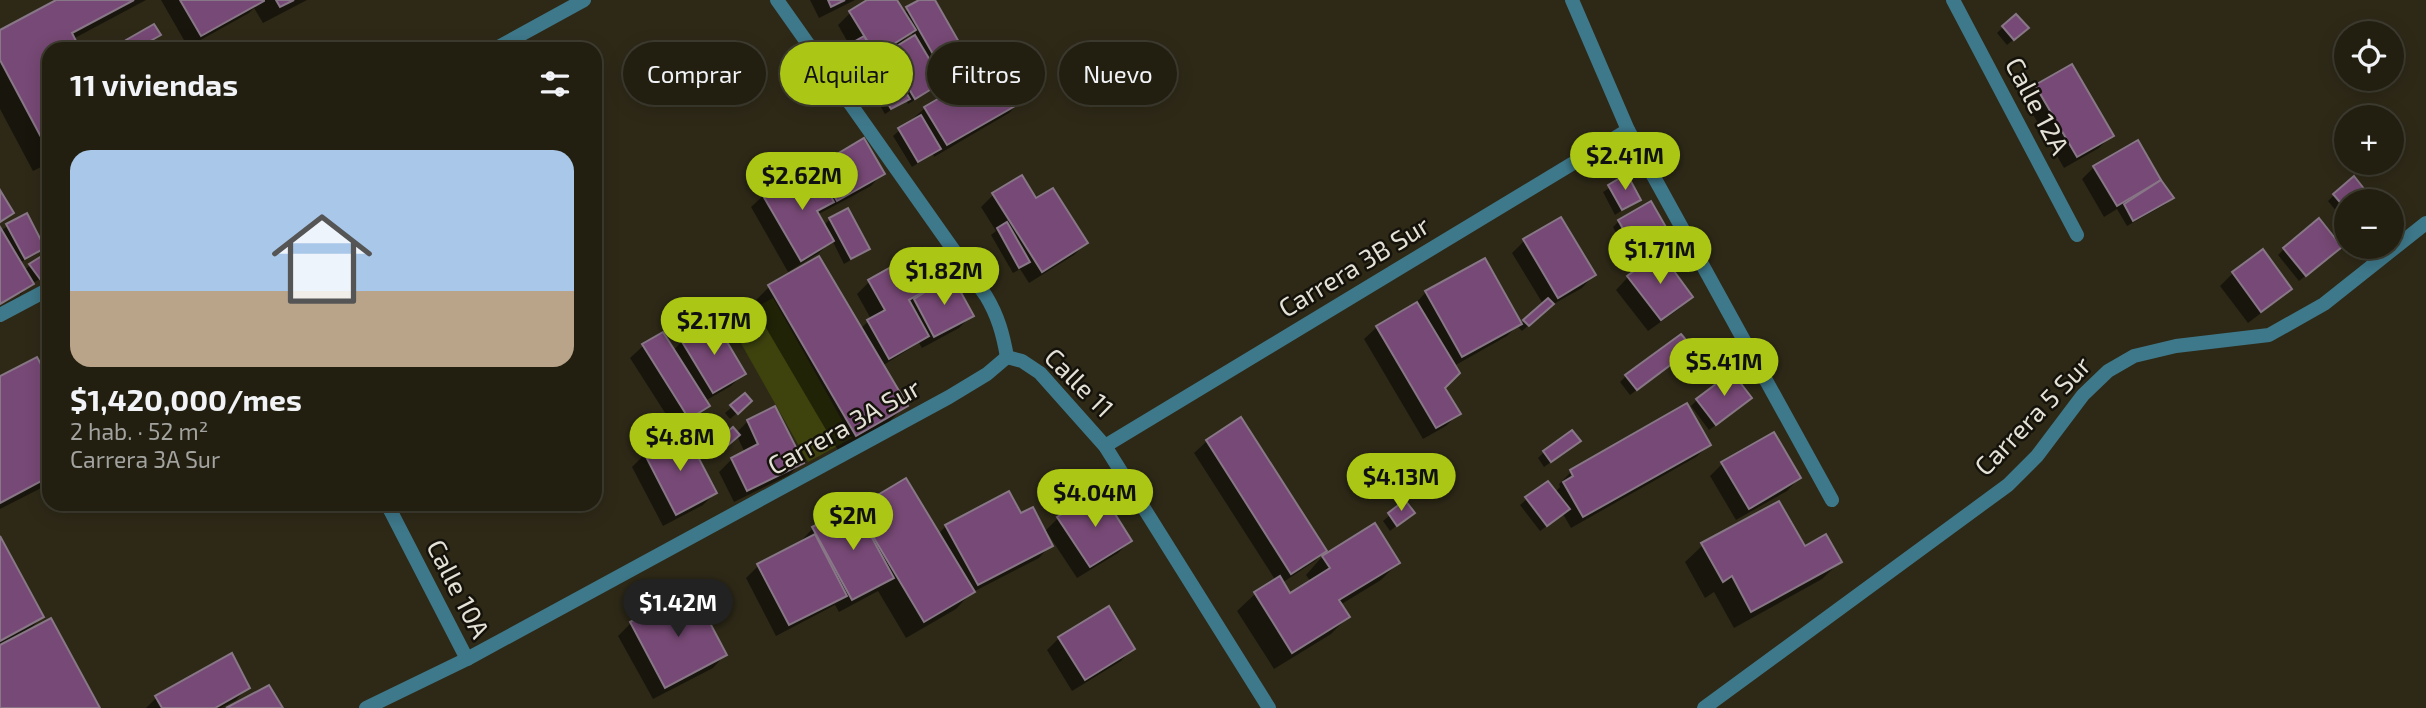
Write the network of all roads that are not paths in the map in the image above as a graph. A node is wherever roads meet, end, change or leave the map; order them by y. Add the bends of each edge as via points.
1 (584, 0) edge
2 (777, 0) edge
3 (1572, 0) edge
4 (1953, 0) edge
5 (508, 42) edge
6 (1628, 130) junction
7 (2426, 223) edge
8 (2077, 234) dead end
9 (42, 293) edge
10 (0, 315) edge
11 (1007, 356) junction
12 (1105, 446) junction
13 (1832, 500) dead end
14 (391, 511) edge
15 (467, 659) junction
16 (366, 708) edge
17 (1269, 708) edge
18 (1704, 708) edge

1 - 5 street
2 - 11 street, Calle 11 via 986,296 997,314
3 - 6 street
4 - 8 street, Calle 12A
6 - 12 street, Carrera 3B Sur
6 - 13 street
7 - 18 street, Carrera 5 Sur via 2324,304 2269,335 2176,346 2134,356 2108,371 2082,395 2037,456 2008,485
9 - 10 street
11 - 12 street, Calle 11 via 1040,373
11 - 15 street, Carrera 3A Sur via 949,397
12 - 17 street, Calle 11
14 - 15 street, Calle 10A
15 - 16 street, Carrera 3A Sur

